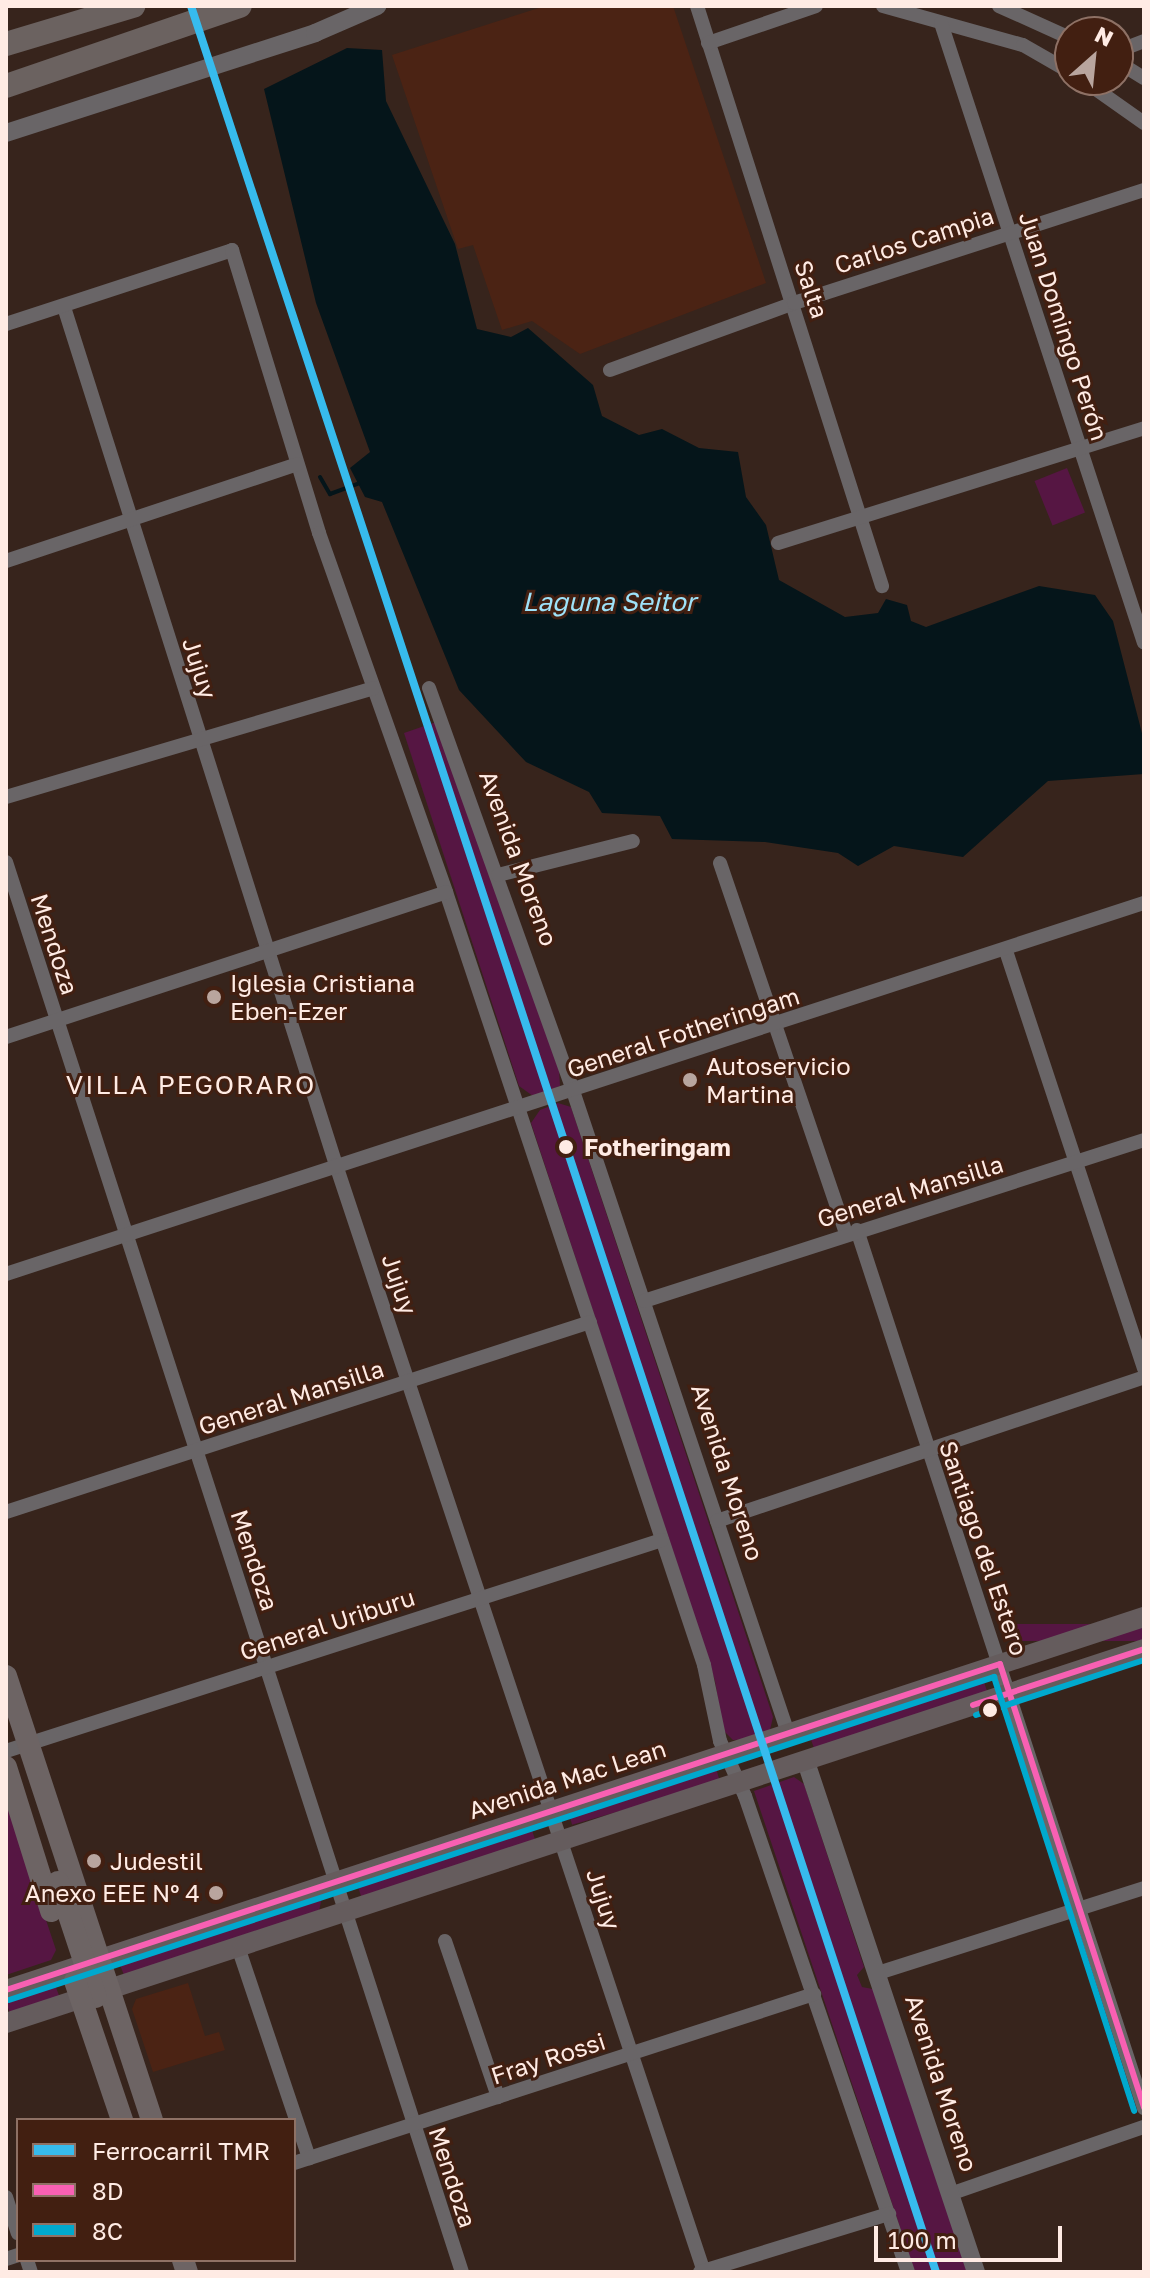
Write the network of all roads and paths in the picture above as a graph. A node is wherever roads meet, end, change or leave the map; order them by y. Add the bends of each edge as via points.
1 (133, 6) edge
2 (377, 6) edge
3 (697, 6) edge
4 (816, 6) edge
5 (883, 6) edge
6 (999, 6) edge
7 (234, 8) edge
8 (1033, 20) junction
9 (941, 23) junction
10 (1054, 30) edge
11 (708, 43) junction
12 (6, 44) edge
13 (1023, 45) junction
14 (1054, 63) edge
15 (6, 86) edge
16 (1106, 96) edge
17 (1144, 123) edge
18 (6, 133) edge
19 (1144, 190) edge
20 (1010, 232) junction
21 (794, 303) junction
22 (64, 307) junction
23 (6, 324) edge
24 (610, 370) dead end
25 (1144, 428) edge
26 (1082, 449) junction
27 (297, 464) junction
28 (860, 515) junction
29 (130, 522) junction
30 (778, 543) dead end
31 (6, 561) edge
32 (882, 586) dead end
33 (1144, 643) edge
34 (373, 688) junction
35 (429, 688) dead end
36 (199, 738) junction
37 (6, 797) edge
38 (633, 841) dead end
39 (6, 862) edge
40 (720, 863) dead end
41 (498, 875) junction
42 (446, 892) junction
43 (1144, 903) edge
44 (270, 949) junction
45 (1006, 951) junction
46 (56, 1020) junction
47 (775, 1024) junction
48 (6, 1037) edge
49 (573, 1091) junction
50 (520, 1109) junction
51 (1144, 1140) edge
52 (1077, 1161) junction
53 (336, 1165) junction
54 (851, 1232) junction
55 (125, 1234) junction
56 (6, 1274) edge
57 (644, 1301) junction
58 (590, 1322) junction
59 (1144, 1369) edge
60 (1144, 1377) edge
61 (409, 1382) junction
62 (195, 1450) junction
63 (928, 1450) junction
64 (6, 1512) edge
65 (717, 1521) junction
66 (662, 1540) junction
67 (482, 1598) junction
68 (1144, 1617) edge
69 (1144, 1649) edge
70 (1000, 1664) junction
71 (267, 1667) junction
72 (6, 1676) edge
73 (1009, 1693) junction
74 (6, 1720) edge
75 (789, 1736) junction
76 (14, 1753) edge
77 (724, 1755) junction
78 (806, 1762) junction
79 (737, 1783) junction
80 (552, 1811) junction
81 (562, 1839) junction
82 (337, 1881) junction
83 (1144, 1888) edge
84 (1080, 1910) junction
85 (346, 1911) junction
86 (445, 1941) dead end
87 (238, 1947) junction
88 (84, 1964) junction
89 (878, 1973) junction
90 (6, 1990) edge
91 (814, 1994) junction
92 (95, 1995) junction
93 (6, 2023) edge
94 (631, 2054) junction
95 (498, 2097) junction
96 (1144, 2108) edge
97 (122, 2118) edge
98 (136, 2118) edge
99 (151, 2118) edge
100 (296, 2118) edge
101 (296, 2119) edge
102 (413, 2126) junction
103 (1144, 2127) edge
104 (309, 2158) junction
105 (296, 2162) edge
106 (950, 2194) junction
107 (6, 2197) edge
108 (889, 2214) junction
109 (16, 2227) edge
110 (462, 2272) edge
111 (703, 2272) edge
112 (908, 2272) edge
113 (976, 2272) edge

1 - 12 highway
2 - 18 street via 315,33
3 - 11 street, Salta
4 - 11 street
5 - 9 street
6 - 8 street
7 - 15 highway
8 - 10 street
8 - 13 street
9 - 13 street
9 - 20 street, Juan Domingo Perón
11 - 21 street, Salta
13 - 14 street
16 - 17 street
19 - 20 street, Carlos Campia
20 - 21 street, Carlos Campia
20 - 26 street, Juan Domingo Perón
21 - 24 street, Carlos Campia
21 - 28 street, Salta
22 - 23 street
22 - 27 street via 232,250
22 - 29 street, Jujuy
25 - 26 street
26 - 28 street
26 - 33 street, Juan Domingo Perón
27 - 29 street
27 - 34 street
28 - 30 street
28 - 32 street, Salta
29 - 31 street
29 - 36 street, Jujuy
34 - 36 street
34 - 42 street
35 - 41 street, Avenida Moreno
36 - 37 street
36 - 44 street, Jujuy
38 - 41 street
39 - 46 street, Mendoza
40 - 47 street, Santiago del Estero
41 - 49 street, Avenida Moreno
42 - 44 street
42 - 50 street
43 - 45 street, General Fotheringam
44 - 46 street
44 - 53 street, Jujuy
45 - 47 street, General Fotheringam
45 - 52 street
46 - 48 street
46 - 55 street, Mendoza
47 - 49 street, General Fotheringam
47 - 54 street, Santiago del Estero
49 - 50 street, General Fotheringam
49 - 57 street, Avenida Moreno
50 - 53 street, General Fotheringam
50 - 58 street
51 - 52 street, General Mansilla
52 - 54 street, General Mansilla
52 - 59 street
53 - 55 street, General Fotheringam
53 - 61 street, Jujuy
54 - 57 street, General Mansilla
54 - 63 street, Santiago del Estero
55 - 56 street, General Fotheringam
55 - 62 street, Mendoza
57 - 65 street, Avenida Moreno
58 - 61 street, General Mansilla
58 - 66 street
60 - 63 street
61 - 62 street, General Mansilla
61 - 67 street, Jujuy
62 - 64 street, General Mansilla
62 - 71 street, Mendoza
63 - 65 street
63 - 70 street, Santiago del Estero
65 - 75 street, Avenida Moreno
66 - 67 street, General Uriburu
66 - 77 street via 704,1665
67 - 71 street, General Uriburu
67 - 80 street, Jujuy
68 - 70 main road, Avenida Mac Lean
69 - 73 main road
70 - 73 street, Santiago del Estero
70 - 75 main road, Avenida Mac Lean
71 - 76 street, General Uriburu
71 - 82 street, Mendoza
72 - 76 main road
73 - 78 main road
73 - 84 street, Santiago del Estero
74 - 76 main road
75 - 77 main road, Avenida Mac Lean
75 - 78 main road, Avenida Moreno
76 - 88 main road
77 - 79 street
77 - 80 main road, Avenida Mac Lean
78 - 79 main road
78 - 89 street, Avenida Moreno
79 - 81 main road
79 - 91 street
80 - 81 street, Jujuy
80 - 82 main road, Avenida Mac Lean
81 - 85 main road
81 - 94 street, Jujuy
82 - 85 street, Mendoza
82 - 88 main road, Avenida Mac Lean
83 - 84 street
84 - 89 street
84 - 96 street, Santiago del Estero
85 - 87 main road
85 - 102 street, Mendoza
86 - 95 street
87 - 92 main road
87 - 100 street
88 - 90 main road, Avenida Mac Lean
88 - 92 main road
89 - 106 street, Avenida Moreno
91 - 94 street, Fray Rossi
91 - 108 street
92 - 93 main road
92 - 97 main road
92 - 98 main road
92 - 99 main road
94 - 95 street, Fray Rossi
94 - 111 street, Jujuy
95 - 102 street, Fray Rossi
101 - 104 street
102 - 104 street, Fray Rossi
102 - 110 street, Mendoza
103 - 106 street
104 - 105 street, Fray Rossi
106 - 113 street, Avenida Moreno
107 - 109 street
108 - 111 street
108 - 112 street

